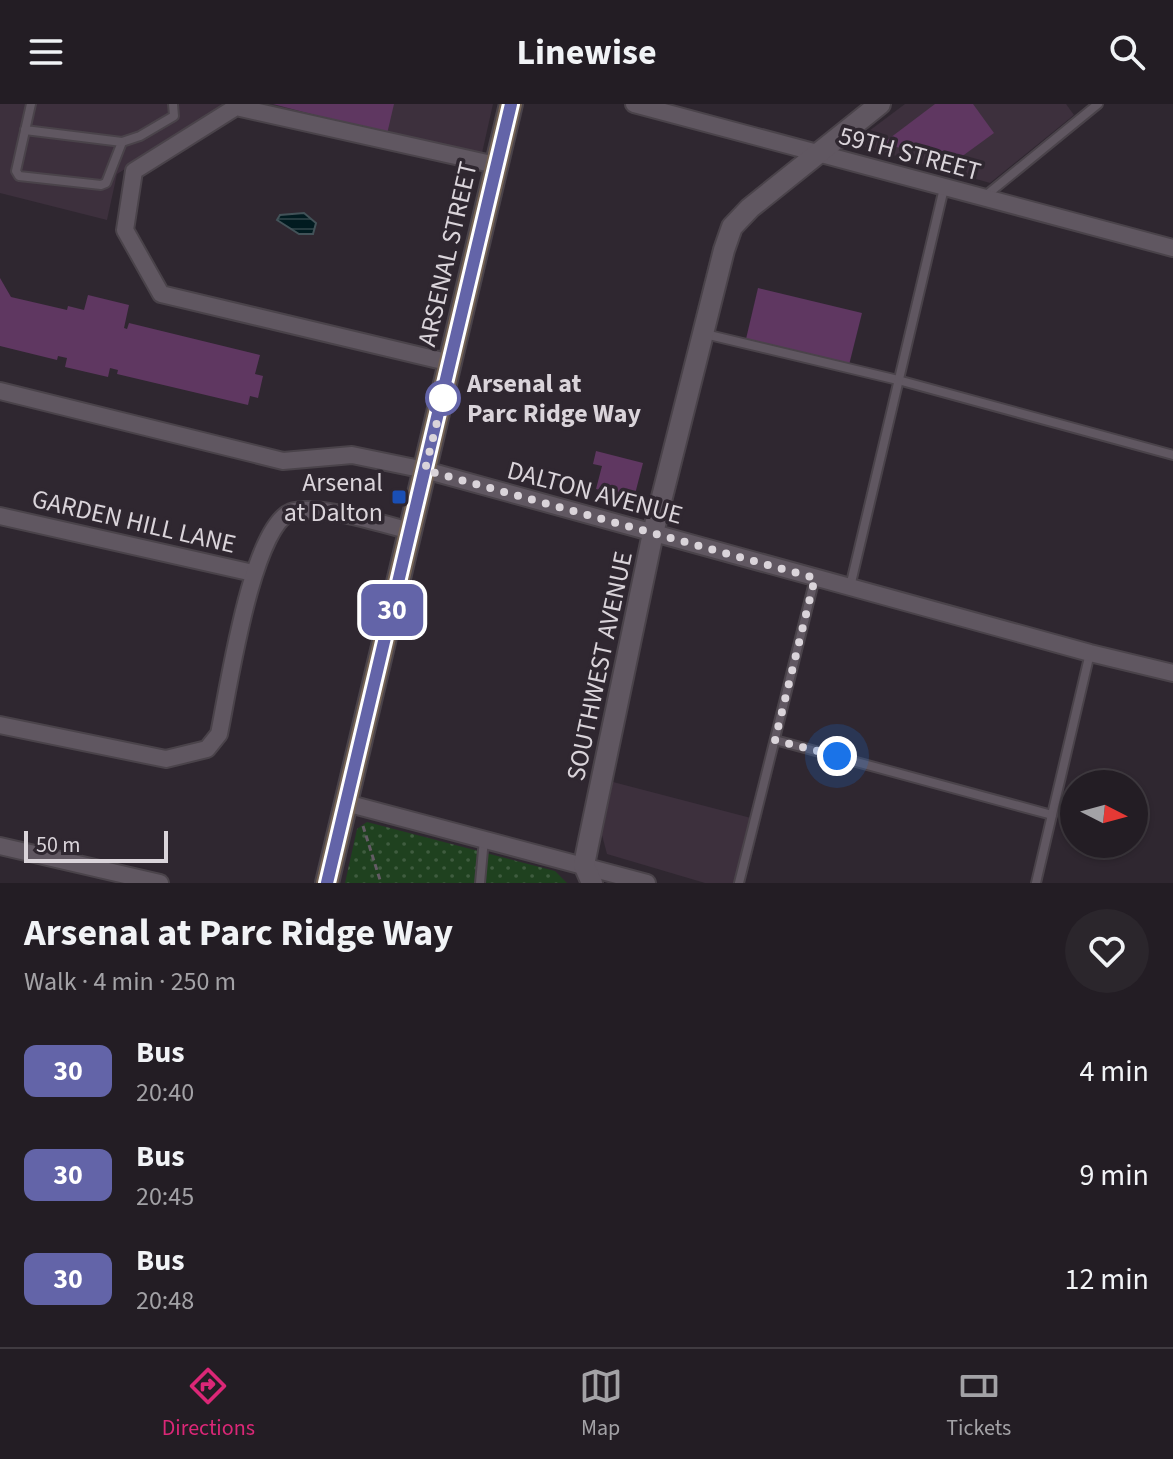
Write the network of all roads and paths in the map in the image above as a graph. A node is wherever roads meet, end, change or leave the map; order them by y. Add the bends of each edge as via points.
1 (31, 104) edge
2 (173, 104) edge
3 (511, 104) edge
4 (634, 104) edge
5 (880, 104) edge
6 (1098, 104) edge
7 (25, 130) junction
8 (122, 142) junction
9 (817, 153) junction
10 (496, 165) junction
11 (944, 188) junction
12 (982, 198) junction
13 (1173, 248) edge
14 (703, 334) junction
15 (451, 363) junction
16 (898, 380) junction
17 (0, 391) edge
18 (1173, 455) edge
19 (425, 470) junction
20 (0, 516) edge
21 (410, 531) junction
22 (653, 533) junction
23 (253, 573) junction
24 (815, 578) junction
25 (850, 587) junction
26 (1090, 653) junction
27 (1173, 673) edge
28 (0, 725) edge
29 (775, 740) junction
30 (346, 803) junction
31 (1052, 815) junction
32 (363, 826) dead end
33 (484, 838) junction
34 (0, 846) edge
35 (588, 874) edge
36 (160, 883) edge
37 (327, 883) edge
38 (381, 883) edge
39 (480, 883) edge
40 (647, 883) edge
41 (739, 883) edge
42 (1036, 883) edge

1 - 7 lane
2 - 8 lane via 174,116
3 - 10 main road, ARSENAL STREET
4 - 9 street, 59TH STREET
5 - 9 street, SOUTHWEST AVENUE
6 - 12 lane
7 - 8 lane
7 - 8 lane via 19,176 101,185
9 - 11 street, 59TH STREET
9 - 14 street, SOUTHWEST AVENUE via 732,227
10 - 15 main road, ARSENAL STREET
10 - 15 street via 236,107 134,171 125,230 161,294
11 - 12 street, 59TH STREET
11 - 16 lane
12 - 13 street, 59TH STREET
14 - 16 lane
14 - 22 street, SOUTHWEST AVENUE
15 - 19 main road, ARSENAL STREET
16 - 18 lane
16 - 25 lane
17 - 19 street, DALTON AVENUE via 283,461 352,455
19 - 21 main road, ARSENAL STREET
19 - 22 street, DALTON AVENUE
20 - 23 street, GARDEN HILL LANE
21 - 23 street, GARDEN HILL LANE via 314,510 292,512 266,539
21 - 30 main road, ARSENAL STREET
22 - 24 street, DALTON AVENUE
22 - 35 street, SOUTHWEST AVENUE
23 - 28 street via 219,734 207,749 166,759
24 - 25 street, DALTON AVENUE
24 - 29 lane
25 - 26 street, DALTON AVENUE
26 - 27 street, DALTON AVENUE
26 - 31 lane
29 - 31 lane
29 - 41 lane
30 - 33 street
30 - 37 main road, ARSENAL STREET
31 - 42 lane
32 - 38 path
33 - 35 street
33 - 39 lane
34 - 36 street
35 - 40 street

